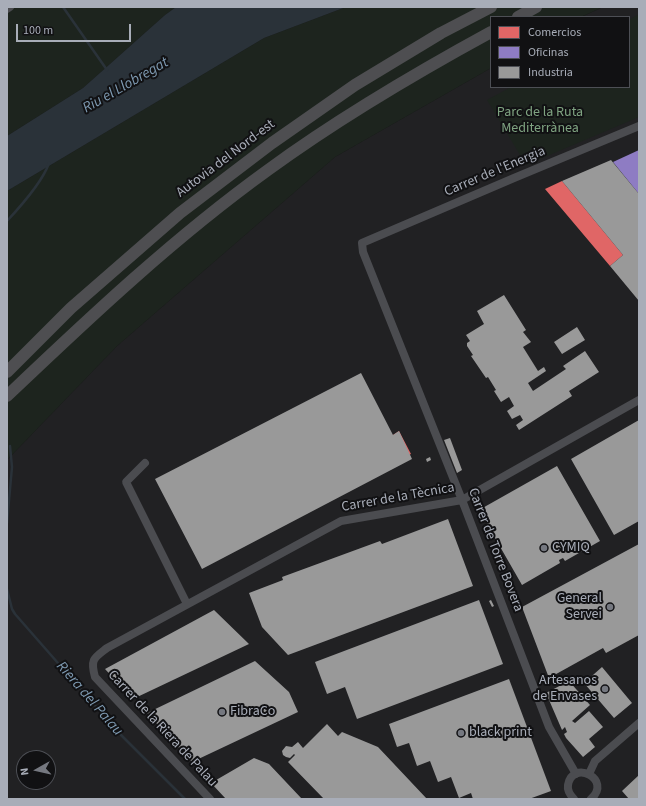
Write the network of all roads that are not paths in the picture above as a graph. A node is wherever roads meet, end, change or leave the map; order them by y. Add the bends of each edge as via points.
1 (10, 7) edge
2 (491, 7) edge
3 (536, 7) edge
4 (7, 9) edge
5 (520, 16) edge
6 (490, 33) edge
7 (639, 126) edge
8 (362, 243) joint
9 (33, 371) junction
10 (7, 372) edge
11 (7, 396) edge
12 (639, 400) edge
13 (7, 401) edge
14 (145, 462) dead end
15 (462, 500) junction
16 (187, 604) junction
17 (95, 677) joint
18 (639, 723) edge
19 (576, 774) junction
20 (589, 774) junction
21 (210, 799) edge
22 (574, 799) edge
23 (592, 799) edge

1 - 4 street
2 - 10 highway, Autovia del Nord-est via 355,84 272,143 180,213 71,308
3 - 5 highway
6 - 9 highway via 394,86 267,170 178,240
7 - 8 street, Carrer de l'Energia
8 - 15 street, Carrer de Torre Bovera via 368,265
9 - 11 highway
9 - 13 highway
12 - 15 street, Carrer de la Tècnica
14 - 16 street via 126,482
15 - 16 street, Carrer de la Tècnica via 341,520
15 - 19 street, Carrer de Torre Bovera via 549,727
16 - 17 street, Carrer de la Tècnica via 107,648 96,657 92,666
17 - 21 street, Carrer de la Riera de Palau
18 - 20 street via 595,761
19 - 20 street
19 - 22 street via 570,779 568,786
20 - 23 street via 597,784 597,792

